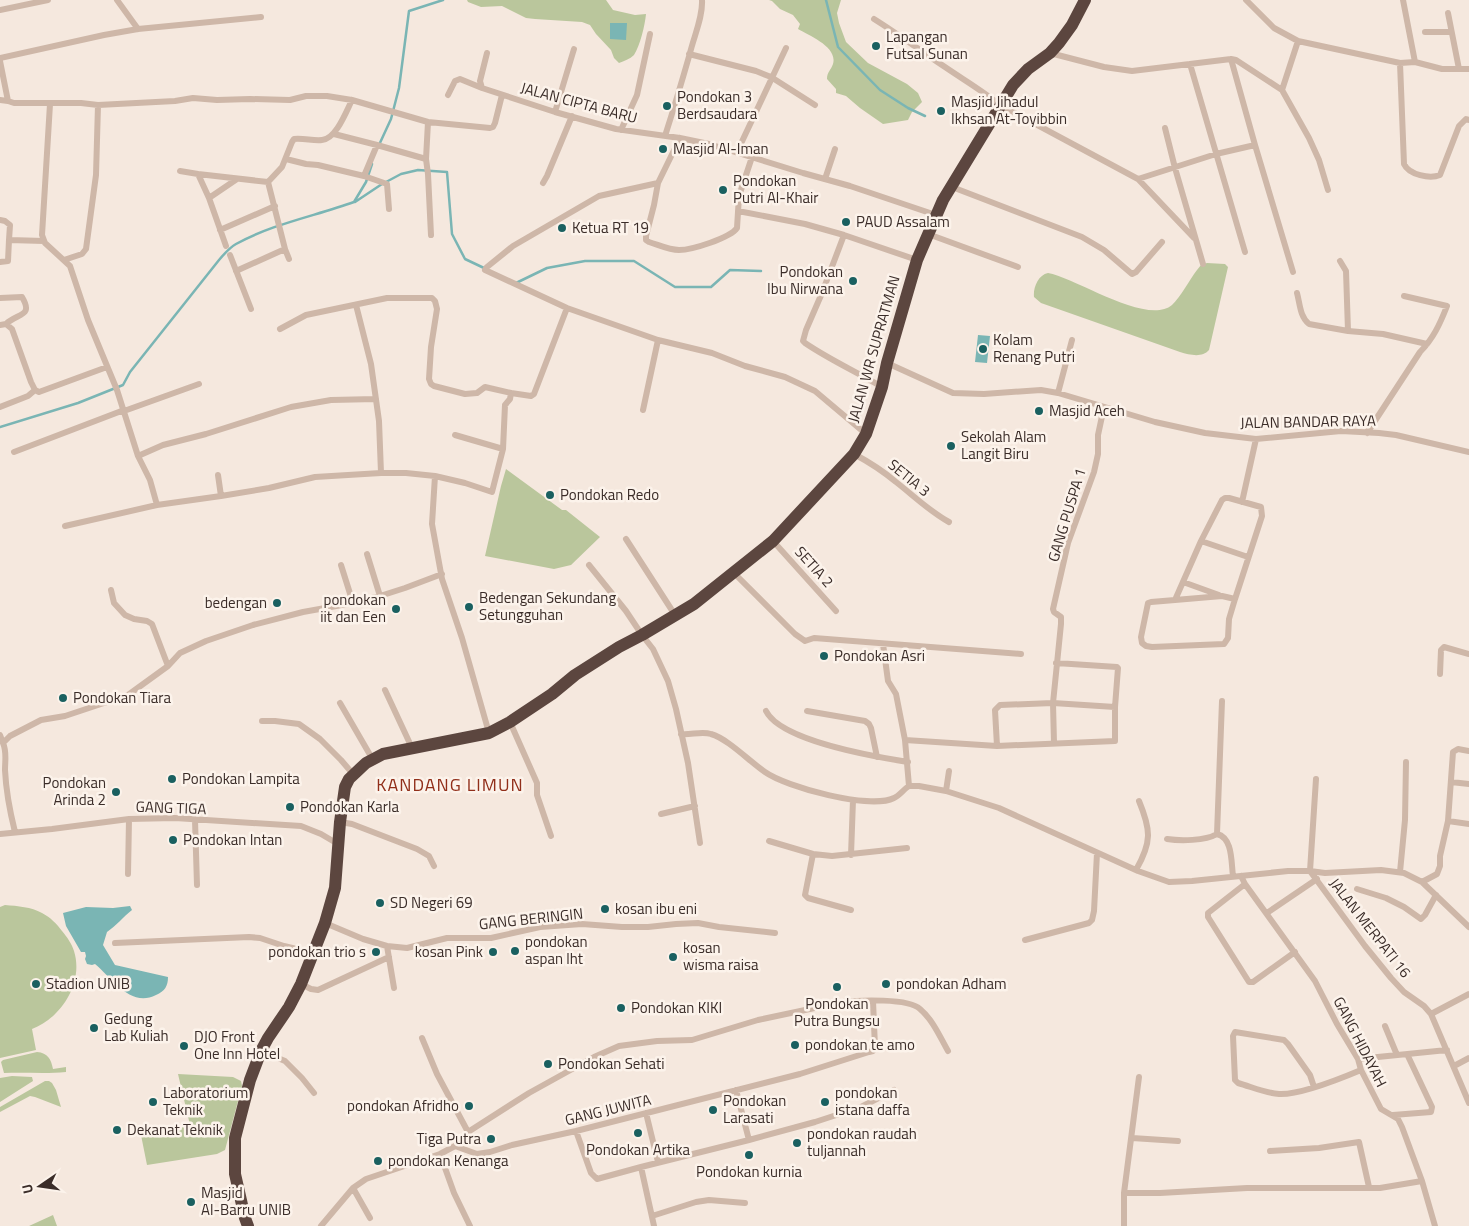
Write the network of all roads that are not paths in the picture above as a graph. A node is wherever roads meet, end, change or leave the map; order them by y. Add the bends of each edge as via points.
1 (48, 0) edge
2 (117, 0) edge
3 (702, 0) edge
4 (1085, 0) edge
5 (1246, 0) edge
6 (1404, 0) edge
7 (0, 10) edge
8 (1448, 13) dead end
9 (261, 16) dead end
10 (874, 19) dead end
11 (138, 29) junction
12 (1425, 32) dead end
13 (1452, 32) junction
14 (650, 34) dead end
15 (1298, 41) junction
16 (786, 48) dead end
17 (574, 49) dead end
18 (487, 53) dead end
19 (1050, 53) junction
20 (689, 54) junction
21 (1231, 59) junction
22 (0, 60) edge
23 (1415, 62) junction
24 (1400, 63) junction
25 (1190, 64) junction
26 (1469, 68) edge
27 (1459, 69) junction
28 (772, 77) junction
29 (482, 88) junction
30 (1282, 90) junction
31 (448, 95) dead end
32 (502, 95) junction
33 (0, 100) edge
34 (352, 100) junction
35 (8, 101) junction
36 (50, 104) junction
37 (98, 105) junction
38 (815, 105) dead end
39 (1000, 105) junction
40 (555, 112) junction
41 (572, 116) junction
42 (1469, 120) edge
43 (428, 122) junction
44 (1165, 128) dead end
45 (622, 130) junction
46 (334, 134) junction
47 (665, 136) junction
48 (680, 138) junction
49 (1255, 145) junction
50 (380, 146) junction
51 (835, 149) dead end
52 (736, 152) junction
53 (1216, 154) junction
54 (752, 157) junction
55 (286, 159) junction
56 (426, 162) junction
57 (1175, 168) junction
58 (180, 171) dead end
59 (198, 174) junction
60 (366, 177) junction
61 (237, 179) junction
62 (825, 179) junction
63 (1138, 179) junction
64 (268, 182) junction
65 (543, 183) dead end
66 (658, 183) junction
67 (952, 187) junction
68 (1328, 190) dead end
69 (209, 198) junction
70 (275, 206) junction
71 (389, 209) dead end
72 (738, 211) junction
73 (936, 215) junction
74 (0, 220) edge
75 (220, 230) junction
76 (928, 234) junction
77 (431, 235) dead end
78 (844, 235) junction
79 (9, 240) junction
80 (1195, 240) junction
81 (44, 241) junction
82 (1162, 242) dead end
83 (226, 246) dead end
84 (285, 250) junction
85 (1245, 252) dead end
86 (230, 255) dead end
87 (289, 259) dead end
88 (64, 260) junction
89 (916, 260) junction
90 (1340, 261) dead end
91 (0, 262) edge
92 (1203, 264) dead end
93 (1018, 267) dead end
94 (236, 271) junction
95 (1293, 272) dead end
96 (1297, 294) dead end
97 (1404, 296) dead end
98 (0, 298) edge
99 (356, 304) junction
100 (567, 308) junction
101 (251, 309) dead end
102 (3, 325) edge
103 (280, 329) dead end
104 (1348, 331) junction
105 (658, 340) junction
106 (1072, 340) dead end
107 (1427, 344) junction
108 (887, 363) junction
109 (107, 367) junction
110 (199, 384) dead end
111 (882, 388) junction
112 (36, 390) junction
113 (511, 392) junction
114 (1058, 393) junction
115 (376, 399) junction
116 (0, 407) edge
117 (1104, 407) junction
118 (124, 410) junction
119 (643, 410) dead end
120 (1367, 433) junction
121 (455, 434) dead end
122 (866, 434) junction
123 (1256, 439) junction
124 (503, 449) junction
125 (14, 452) dead end
126 (1469, 452) edge
127 (854, 454) junction
128 (138, 456) junction
129 (381, 473) junction
130 (218, 475) dead end
131 (435, 476) junction
132 (221, 496) junction
133 (1242, 502) junction
134 (158, 505) junction
135 (949, 522) dead end
136 (65, 526) dead end
137 (626, 539) dead end
138 (773, 541) junction
139 (1201, 541) junction
140 (367, 554) dead end
141 (1248, 558) junction
142 (341, 565) dead end
143 (589, 565) dead end
144 (733, 572) junction
145 (442, 574) junction
146 (1183, 582) junction
147 (111, 590) dead end
148 (380, 596) junction
149 (1222, 596) junction
150 (1235, 599) junction
151 (1175, 600) junction
152 (353, 603) junction
153 (836, 611) dead end
154 (675, 615) junction
155 (642, 635) junction
156 (883, 644) junction
157 (1021, 654) dead end
158 (1469, 654) edge
159 (1056, 660) junction
160 (168, 666) junction
161 (1440, 674) dead end
162 (385, 690) dead end
163 (1222, 702) dead end
164 (340, 703) dead end
165 (1053, 703) junction
166 (1115, 707) junction
167 (766, 711) dead end
168 (806, 711) dead end
169 (262, 721) dead end
170 (510, 722) junction
171 (489, 733) junction
172 (681, 734) junction
173 (0, 735) edge
174 (905, 740) junction
175 (3, 743) junction
176 (1054, 743) junction
177 (997, 746) junction
178 (412, 748) junction
179 (1469, 751) edge
180 (877, 757) junction
181 (373, 760) junction
182 (908, 762) junction
183 (1406, 762) dead end
184 (2, 768) edge
185 (948, 771) dead end
186 (353, 774) junction
187 (1316, 779) dead end
188 (1452, 782) junction
189 (1469, 784) edge
190 (909, 786) junction
191 (946, 791) junction
192 (853, 800) junction
193 (1139, 801) dead end
194 (695, 806) junction
195 (661, 814) dead end
196 (129, 819) junction
197 (194, 820) junction
198 (1448, 821) junction
199 (340, 822) junction
200 (1469, 824) edge
201 (15, 832) junction
202 (0, 834) edge
203 (1217, 834) junction
204 (551, 836) dead end
205 (1166, 839) dead end
206 (769, 841) dead end
207 (700, 843) dead end
208 (338, 844) junction
209 (907, 848) dead end
210 (1097, 853) junction
211 (813, 854) junction
212 (851, 855) junction
213 (434, 866) dead end
214 (1136, 870) junction
215 (1310, 871) junction
216 (1400, 872) junction
217 (128, 874) dead end
218 (1233, 876) junction
219 (1241, 876) junction
220 (1317, 879) junction
221 (1422, 882) junction
222 (197, 884) dead end
223 (1245, 884) junction
224 (1357, 889) dead end
225 (1436, 895) junction
226 (850, 910) dead end
227 (1267, 913) junction
228 (325, 923) junction
229 (1469, 927) edge
230 (775, 933) dead end
231 (1025, 940) dead end
232 (115, 943) dead end
233 (388, 946) junction
234 (1295, 952) junction
235 (313, 953) junction
236 (388, 957) junction
237 (301, 984) junction
238 (394, 988) dead end
239 (1469, 994) edge
240 (873, 1001) junction
241 (1431, 1014) junction
242 (1385, 1026) dead end
243 (422, 1038) dead end
244 (1447, 1050) junction
245 (262, 1051) junction
246 (948, 1051) dead end
247 (1407, 1054) junction
248 (1398, 1055) junction
249 (1469, 1058) edge
250 (1358, 1059) junction
251 (1454, 1066) junction
252 (1361, 1070) junction
253 (1139, 1077) dead end
254 (1314, 1087) junction
255 (736, 1090) junction
256 (894, 1090) dead end
257 (314, 1093) dead end
258 (1469, 1103) edge
259 (646, 1113) junction
260 (1393, 1115) junction
261 (576, 1131) junction
262 (468, 1132) junction
263 (1132, 1138) junction
264 (749, 1140) junction
265 (1178, 1141) dead end
266 (455, 1146) junction
267 (1270, 1150) dead end
268 (440, 1154) junction
269 (658, 1162) junction
270 (641, 1167) junction
271 (1422, 1181) junction
272 (1369, 1187) junction
273 (353, 1188) junction
274 (1124, 1193) junction
275 (745, 1203) dead end
276 (652, 1216) junction
277 (370, 1218) dead end
278 (248, 1226) edge
279 (321, 1226) edge
280 (470, 1226) edge
281 (654, 1226) edge
282 (1124, 1226) edge
283 (1435, 1226) edge

1 - 7 street
2 - 11 street
3 - 20 street
4 - 19 highway, JALAN WR SUPRATMAN via 1072,25
5 - 15 street via 1274,28
6 - 23 street
8 - 13 street
9 - 11 street
10 - 39 street
11 - 22 street
12 - 13 street
13 - 27 street
14 - 45 street via 637,95
15 - 24 street
15 - 30 street
16 - 28 street
17 - 40 street
18 - 29 street via 480,81
19 - 25 street via 1132,71
19 - 39 highway, JALAN WR SUPRATMAN via 1028,69
20 - 28 street
20 - 47 street
21 - 25 street
21 - 30 street
21 - 49 street
22 - 35 street
23 - 24 street
23 - 27 street via 1442,69
24 - 42 street via 1406,170 1415,174 1440,175 1459,126
25 - 53 street
26 - 27 street
28 - 38 street
28 - 52 street
29 - 31 street, JALAN CIPTA BARU via 460,79
29 - 32 street, JALAN CIPTA BARU
30 - 68 street via 1319,160
32 - 40 street, JALAN CIPTA BARU
32 - 43 street via 493,127
33 - 35 street
34 - 37 street via 327,96 290,100 194,98
34 - 43 street
34 - 46 street
35 - 36 street via 14,104
36 - 37 street
36 - 81 street via 42,217
37 - 88 street via 96,175 88,242 84,252
39 - 63 street
39 - 67 highway, JALAN WR SUPRATMAN
40 - 41 street, JALAN CIPTA BARU
41 - 45 street, JALAN CIPTA BARU
41 - 65 street
43 - 56 street
44 - 57 street
45 - 47 street, JALAN CIPTA BARU
46 - 50 street
46 - 55 street via 320,140 294,139
47 - 48 street, JALAN CIPTA BARU
48 - 52 street, JALAN CIPTA BARU
48 - 66 street
49 - 53 street
49 - 95 street
50 - 56 street
50 - 60 street
51 - 62 street
52 - 54 street, JALAN CIPTA BARU
53 - 57 street
53 - 85 street
54 - 62 street, JALAN CIPTA BARU
54 - 72 street via 739,196
55 - 60 street
55 - 64 street
56 - 77 street
57 - 63 street
57 - 80 street
58 - 59 street
59 - 61 street
59 - 69 street
60 - 71 street via 384,183
61 - 64 street
61 - 69 street
62 - 73 street, JALAN CIPTA BARU
63 - 80 street
64 - 70 street
66 - 72 street via 646,236 649,242 670,249 696,247 736,231
66 - 100 street via 599,196 513,246 486,269
67 - 73 highway, JALAN WR SUPRATMAN
67 - 82 street via 1082,237 1104,250 1132,274
69 - 75 street
70 - 75 street
70 - 84 street
72 - 78 street
73 - 76 highway, JALAN WR SUPRATMAN
74 - 79 street via 10,225
75 - 83 street
76 - 89 highway, JALAN WR SUPRATMAN
76 - 93 street
78 - 89 street
78 - 111 street via 803,341
79 - 81 street
79 - 91 street via 8,261
80 - 92 street
81 - 88 street
84 - 87 street
84 - 94 street
86 - 94 street
88 - 109 street via 70,266
89 - 108 highway, JALAN WR SUPRATMAN
90 - 104 street via 1346,271
94 - 101 street
96 - 104 street via 1306,322
97 - 107 street via 1447,306 1437,331
98 - 102 street via 22,296 26,303 24,314
99 - 103 street via 306,315
99 - 113 street via 387,298 432,298 437,309 431,347 431,384 465,394 477,393 485,387
99 - 115 street
100 - 105 street
100 - 113 street via 534,394
102 - 112 street via 12,329
104 - 107 street via 1383,334
105 - 119 street
105 - 122 street via 712,352 815,391
106 - 114 street
107 - 120 street
108 - 111 highway, JALAN WR SUPRATMAN
108 - 114 street, JALAN BANDAR RAYA via 953,393 1041,390
109 - 112 street via 43,391
109 - 118 street
110 - 118 street
111 - 122 highway, JALAN WR SUPRATMAN
112 - 116 street
113 - 124 street via 504,412
114 - 117 street, JALAN BANDAR RAYA
115 - 128 street via 331,400 291,407 163,445
115 - 129 street
117 - 123 street, JALAN BANDAR RAYA via 1205,434
117 - 159 street, GANG PUSPA 1 via 1094,472 1068,543 1053,609 1060,617
118 - 125 street
118 - 128 street
120 - 123 street, JALAN BANDAR RAYA via 1341,431
120 - 126 street, JALAN BANDAR RAYA via 1396,435
121 - 124 street
122 - 127 highway, JALAN WR SUPRATMAN
123 - 133 street
124 - 131 street via 492,492
127 - 135 street, SETIA 3
127 - 138 highway, JALAN WR SUPRATMAN
128 - 134 street
129 - 131 street
129 - 132 street via 315,477
130 - 132 street
131 - 145 street via 432,524
132 - 134 street
133 - 139 street via 1229,498 1222,500
133 - 141 street via 1261,507 1262,511
134 - 136 street
137 - 154 street
138 - 144 highway, JALAN WR SUPRATMAN
138 - 153 street, SETIA 2
139 - 141 street
139 - 146 street
140 - 148 street
141 - 150 street
142 - 152 street
143 - 155 street
144 - 154 highway, JALAN WR SUPRATMAN
144 - 156 street via 805,641 814,638
145 - 148 street
145 - 171 street
146 - 149 street
146 - 151 street
147 - 160 street via 114,602 125,615 152,624
148 - 152 street
149 - 150 street
149 - 151 street
150 - 151 street via 1224,644 1146,646 1141,637 1148,603
152 - 160 street via 294,614 206,641 180,653
154 - 155 highway, JALAN WR SUPRATMAN
155 - 170 highway, JALAN WR SUPRATMAN via 575,675
155 - 172 street via 668,681
156 - 157 street
156 - 174 street via 888,681 896,694
158 - 161 street via 1444,646
159 - 165 street
159 - 166 street via 1117,667
160 - 175 street via 128,695 65,716 41,720
162 - 178 street
163 - 203 street
164 - 181 street
165 - 166 street
165 - 176 street
165 - 177 street via 997,707
166 - 176 street via 1115,741
167 - 180 street via 770,718 788,730 820,744
168 - 180 street via 865,721 872,728
169 - 186 street via 299,724 320,740
170 - 171 highway, JALAN WR SUPRATMAN
170 - 204 street via 537,783 537,795
171 - 178 highway, JALAN WR SUPRATMAN
172 - 192 street via 713,734 778,780
172 - 194 street
173 - 175 street
174 - 177 street
174 - 182 street
175 - 184 street via 6,749
176 - 177 street
178 - 181 highway, JALAN WR SUPRATMAN
179 - 188 street via 1458,749 1453,752
180 - 182 street
181 - 186 highway, JALAN WR SUPRATMAN
182 - 190 street
183 - 216 street
184 - 201 street
185 - 191 street
186 - 199 highway via 345,787
187 - 215 street, JALAN MERPATI 16
188 - 189 street
188 - 198 street
190 - 191 street
190 - 192 street via 894,798
191 - 210 street via 999,808
192 - 212 street
193 - 214 street via 1149,837
194 - 195 street
194 - 207 street
196 - 197 street, GANG TIGA
196 - 201 street, GANG TIGA
196 - 217 street
197 - 208 street, GANG TIGA via 301,826
197 - 222 street
198 - 200 street
198 - 221 street via 1437,874
199 - 208 highway
199 - 213 street via 417,849 429,856
201 - 202 street, GANG TIGA
203 - 205 street via 1197,839
203 - 218 street via 1224,837 1230,848
206 - 211 street
208 - 228 highway via 335,888
209 - 212 street
210 - 214 street
210 - 231 street via 1092,920
211 - 212 street
211 - 226 street via 806,897
214 - 218 street via 1169,882
215 - 216 street
215 - 219 street via 1288,870
215 - 220 street, JALAN MERPATI 16
216 - 221 street
218 - 219 street
219 - 223 street, GANG HIDAYAH
220 - 227 street
220 - 241 street, JALAN MERPATI 16 via 1391,978
221 - 225 street
223 - 227 street, GANG HIDAYAH
223 - 234 street via 1208,913 1208,917 1249,982
224 - 225 street via 1386,898 1421,918
225 - 229 street
227 - 234 street, GANG HIDAYAH
228 - 233 street, GANG BERINGIN
228 - 235 highway
230 - 233 street, GANG BERINGIN via 698,923 648,927 582,924 540,927 491,938 448,938 407,948
232 - 235 street via 249,937
233 - 236 street
234 - 250 street, GANG HIDAYAH via 1315,981
235 - 237 highway
236 - 237 street via 318,990
236 - 238 street
237 - 245 highway
239 - 241 street
240 - 246 street via 898,1001 918,1006 930,1019
240 - 255 street, GANG JUWITA via 873,1051 816,1070
240 - 262 street via 843,1002 758,1020 692,1040 619,1046 594,1056 529,1093
241 - 244 street, JALAN MERPATI 16
242 - 248 street
243 - 262 street
244 - 247 street
244 - 251 street, JALAN MERPATI 16
245 - 257 street via 285,1061
245 - 278 highway via 250,1080 235,1138 236,1174
247 - 248 street
247 - 260 street via 1432,1107 1431,1112
248 - 250 street
249 - 251 street
250 - 252 street, GANG HIDAYAH
251 - 258 street, JALAN MERPATI 16
252 - 254 street
252 - 260 street, GANG HIDAYAH via 1381,1109
253 - 263 street
254 - 254 street via 1310,1075 1284,1040 1234,1034 1236,1082 1280,1094
255 - 259 street, GANG JUWITA
255 - 264 street
256 - 264 street via 836,1116
259 - 261 street, GANG JUWITA
259 - 269 street
260 - 271 street, GANG HIDAYAH via 1402,1127
261 - 266 street, GANG JUWITA via 477,1154
261 - 270 street via 596,1179
262 - 266 street
263 - 265 street
263 - 274 street
264 - 269 street
266 - 268 street
267 - 272 street via 1359,1142
268 - 273 street via 366,1178
268 - 280 street
269 - 270 street
270 - 276 street
271 - 272 street
271 - 283 street, GANG HIDAYAH
272 - 274 street
273 - 277 street
273 - 279 street
274 - 282 street
275 - 276 street via 709,1200
276 - 281 street

